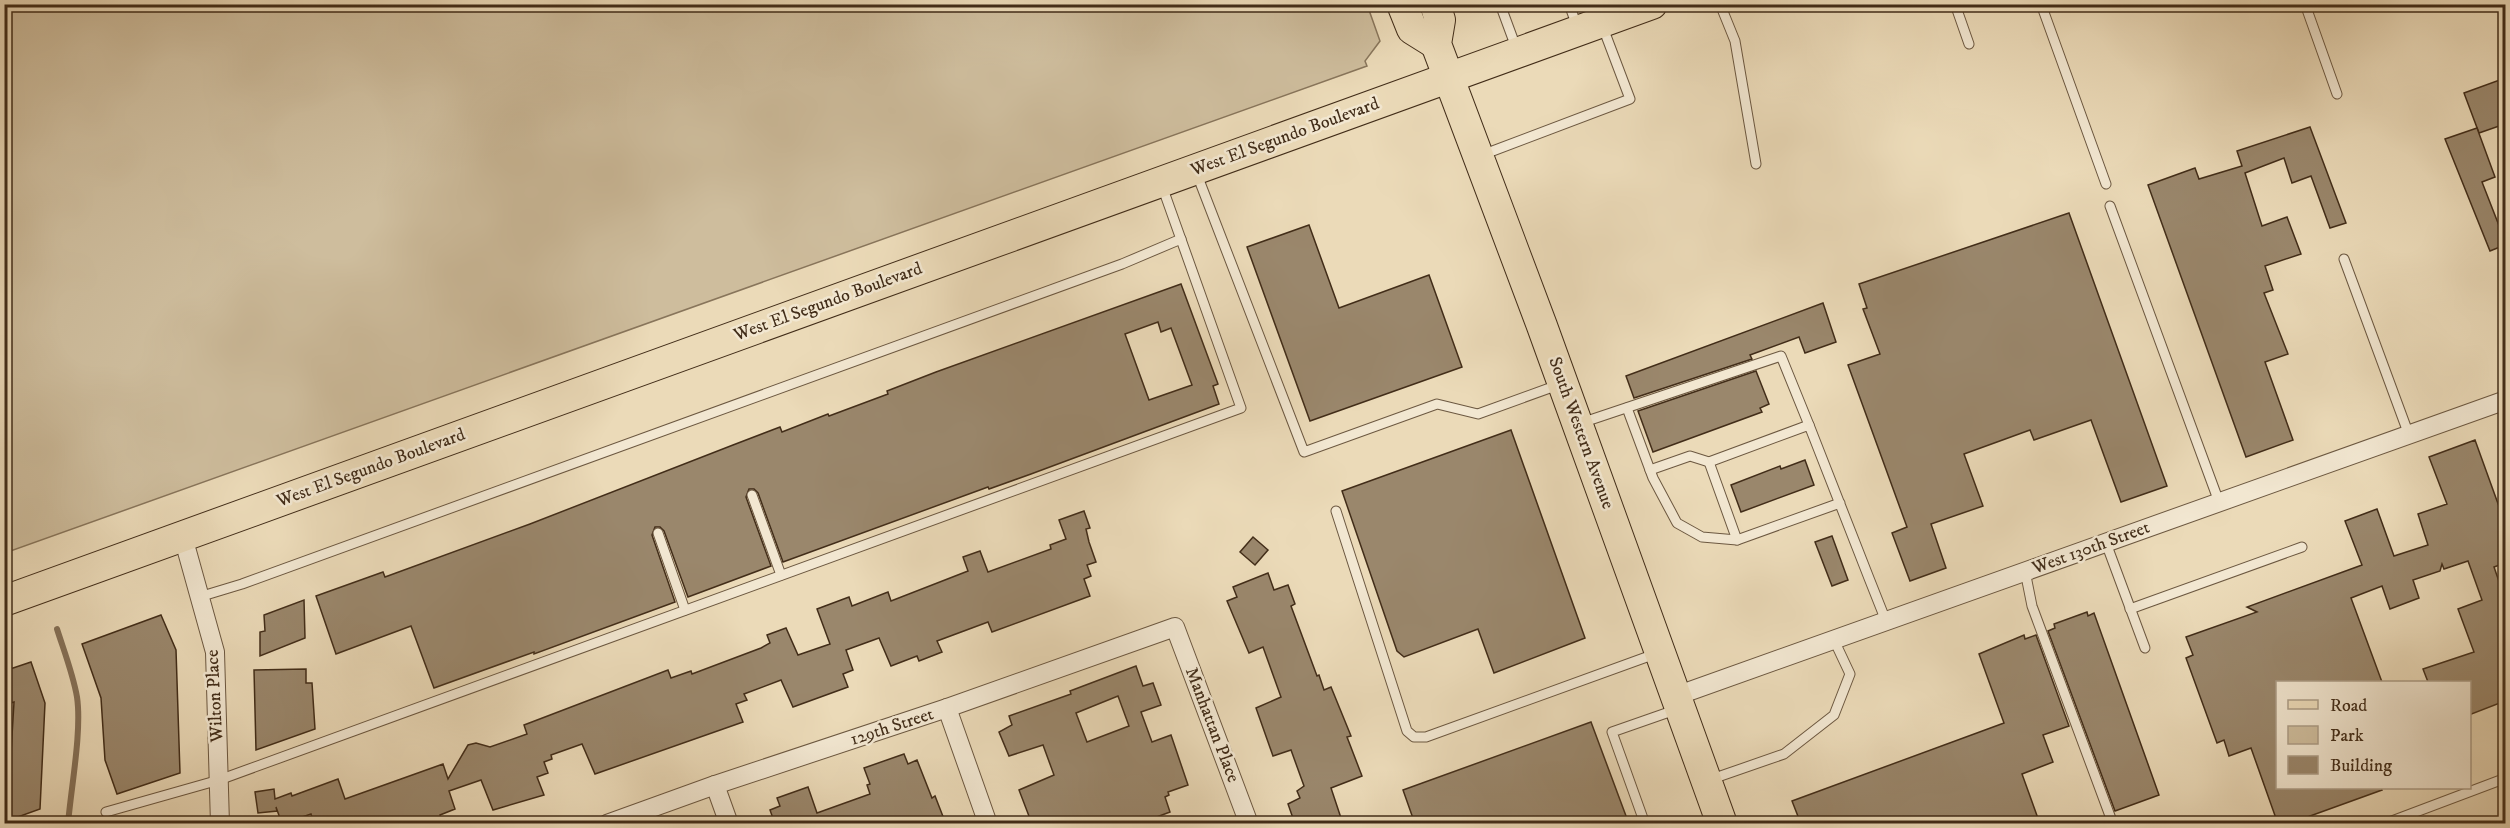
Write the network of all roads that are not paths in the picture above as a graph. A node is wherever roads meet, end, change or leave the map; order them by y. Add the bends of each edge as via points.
1 (1402, 4) edge
2 (1434, 4) edge
3 (1500, 4) edge
4 (1720, 4) edge
5 (1955, 4) edge
6 (2041, 4) edge
7 (2305, 4) edge
8 (1642, 6) edge
9 (1583, 20) edge
10 (1436, 44) junction
11 (1969, 44) dead end
12 (1519, 54) junction
13 (1449, 79) junction
14 (2337, 94) dead end
15 (1477, 157) junction
16 (1756, 164) dead end
17 (1195, 170) junction
18 (1161, 182) junction
19 (2106, 184) dead end
20 (2110, 206) dead end
21 (1181, 239) junction
22 (2344, 259) dead end
23 (1563, 384) junction
24 (2505, 400) edge
25 (1628, 408) junction
26 (1578, 424) junction
27 (1809, 426) junction
28 (2409, 435) junction
29 (1708, 462) junction
30 (1650, 470) junction
31 (752, 495) dead end
32 (2219, 502) junction
33 (1840, 503) junction
34 (1336, 511) dead end
35 (658, 532) dead end
36 (183, 537) junction
37 (1737, 540) junction
38 (2106, 543) junction
39 (2302, 547) dead end
40 (2025, 572) junction
41 (781, 575) junction
42 (199, 597) junction
43 (4, 601) edge
44 (2130, 609) junction
45 (685, 610) junction
46 (1886, 621) junction
47 (1175, 627) joint
48 (1834, 640) junction
49 (2145, 648) dead end
50 (1660, 652) junction
51 (1678, 702) junction
52 (947, 708) junction
53 (2505, 778) edge
54 (219, 780) junction
55 (1707, 781) junction
56 (715, 785) junction
57 (106, 812) dead end
58 (220, 824) edge
59 (607, 824) edge
60 (729, 824) edge
61 (988, 824) edge
62 (1249, 824) edge
63 (1646, 824) edge
64 (1722, 824) edge
65 (2113, 824) edge
66 (2384, 824) edge

1 - 10 main road via 1413,29
2 - 10 main road, South Western Avenue via 1440,20
3 - 12 lane
4 - 16 lane via 1735,41
5 - 11 lane
6 - 19 lane
7 - 14 lane
8 - 9 main road, West El Segundo Boulevard
9 - 12 main road, West El Segundo Boulevard
9 - 15 lane via 1630,99
10 - 13 main road, South Western Avenue
12 - 13 main road, West El Segundo Boulevard
13 - 15 main road, South Western Avenue
13 - 17 main road, West El Segundo Boulevard
15 - 23 main road, South Western Avenue
17 - 18 main road, West El Segundo Boulevard
17 - 23 lane via 1304,452 1437,404 1478,414
18 - 21 lane
18 - 36 main road, West El Segundo Boulevard
20 - 32 lane
21 - 41 lane via 1241,408
21 - 42 lane via 1122,264
22 - 28 lane
23 - 26 main road, South Western Avenue
24 - 28 street, West 130th Street
25 - 26 lane
25 - 27 lane via 1781,356
25 - 30 lane
26 - 50 main road, South Western Avenue
27 - 29 lane
27 - 33 lane
28 - 32 street, West 130th Street
29 - 30 lane via 1690,456
29 - 37 lane
30 - 37 lane via 1677,523 1702,537
31 - 41 lane
32 - 38 street, West 130th Street
33 - 37 lane
33 - 46 lane
34 - 50 lane via 1407,731 1414,737 1426,737
35 - 45 lane
36 - 42 street, Wilton Place
36 - 43 main road, West El Segundo Boulevard
38 - 40 street, West 130th Street
38 - 44 lane
39 - 44 lane
40 - 46 street, West 130th Street
40 - 65 lane via 2032,606
41 - 45 lane
42 - 54 street, Wilton Place via 215,652
44 - 49 lane
45 - 54 lane
46 - 48 street, West 130th Street
47 - 52 street, 129th Street
47 - 62 street, Manhattan Place
48 - 51 street, West 130th Street
48 - 55 lane via 1850,674 1834,715 1784,753
50 - 51 main road, South Western Avenue
51 - 55 main road, South Western Avenue
51 - 63 lane via 1612,732
52 - 56 street, 129th Street
52 - 61 street
53 - 66 lane
54 - 57 lane
54 - 58 street, Wilton Place
55 - 64 main road, South Western Avenue
56 - 59 street, 129th Street
56 - 60 street

